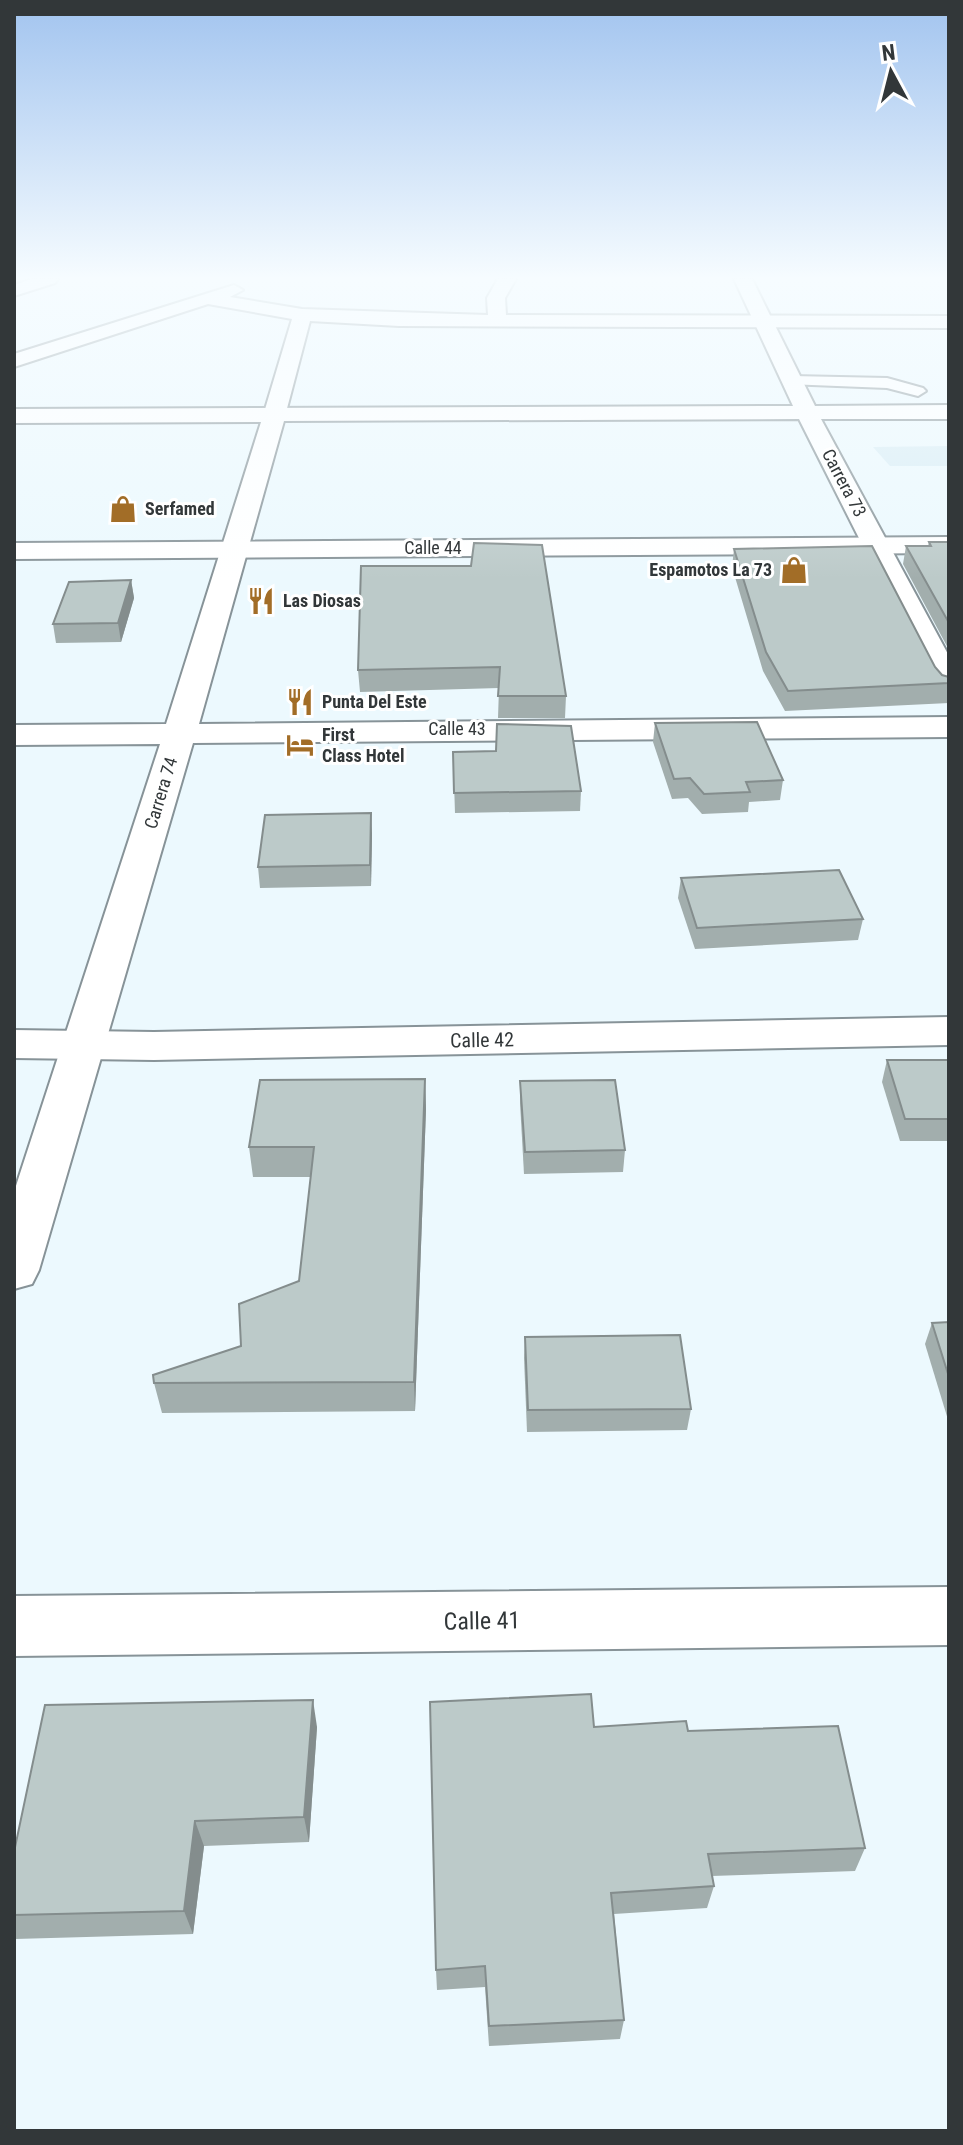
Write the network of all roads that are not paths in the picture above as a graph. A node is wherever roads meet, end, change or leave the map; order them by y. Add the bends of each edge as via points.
1 (284, 379) edge
2 (792, 381) joint
3 (918, 391) dead end
4 (949, 412) edge
5 (807, 413) junction
6 (14, 416) edge
7 (274, 416) junction
8 (867, 526) junction
9 (240, 529) junction
10 (949, 545) edge
11 (14, 551) edge
12 (949, 685) edge
13 (949, 727) edge
14 (180, 732) junction
15 (14, 735) edge
16 (949, 1031) edge
17 (14, 1044) edge
18 (83, 1044) junction
19 (14, 1270) edge
20 (949, 1616) edge
21 (14, 1626) edge

1 - 7 street, Carrera 74
2 - 3 lane via 887,383
2 - 5 street, Carrera 73
4 - 5 street
5 - 7 street
5 - 8 street, Carrera 73
6 - 7 street
7 - 9 street, Carrera 74
8 - 9 street, Calle 44
8 - 10 street, Calle 44
8 - 12 street, Carrera 73
9 - 11 street, Calle 44
9 - 14 street, Carrera 74
13 - 14 street, Calle 43
14 - 15 street, Calle 43
14 - 18 street, Carrera 74
16 - 18 street, Calle 42
17 - 18 street, Calle 42
18 - 19 street, Carrera 74
20 - 21 street, Calle 41

